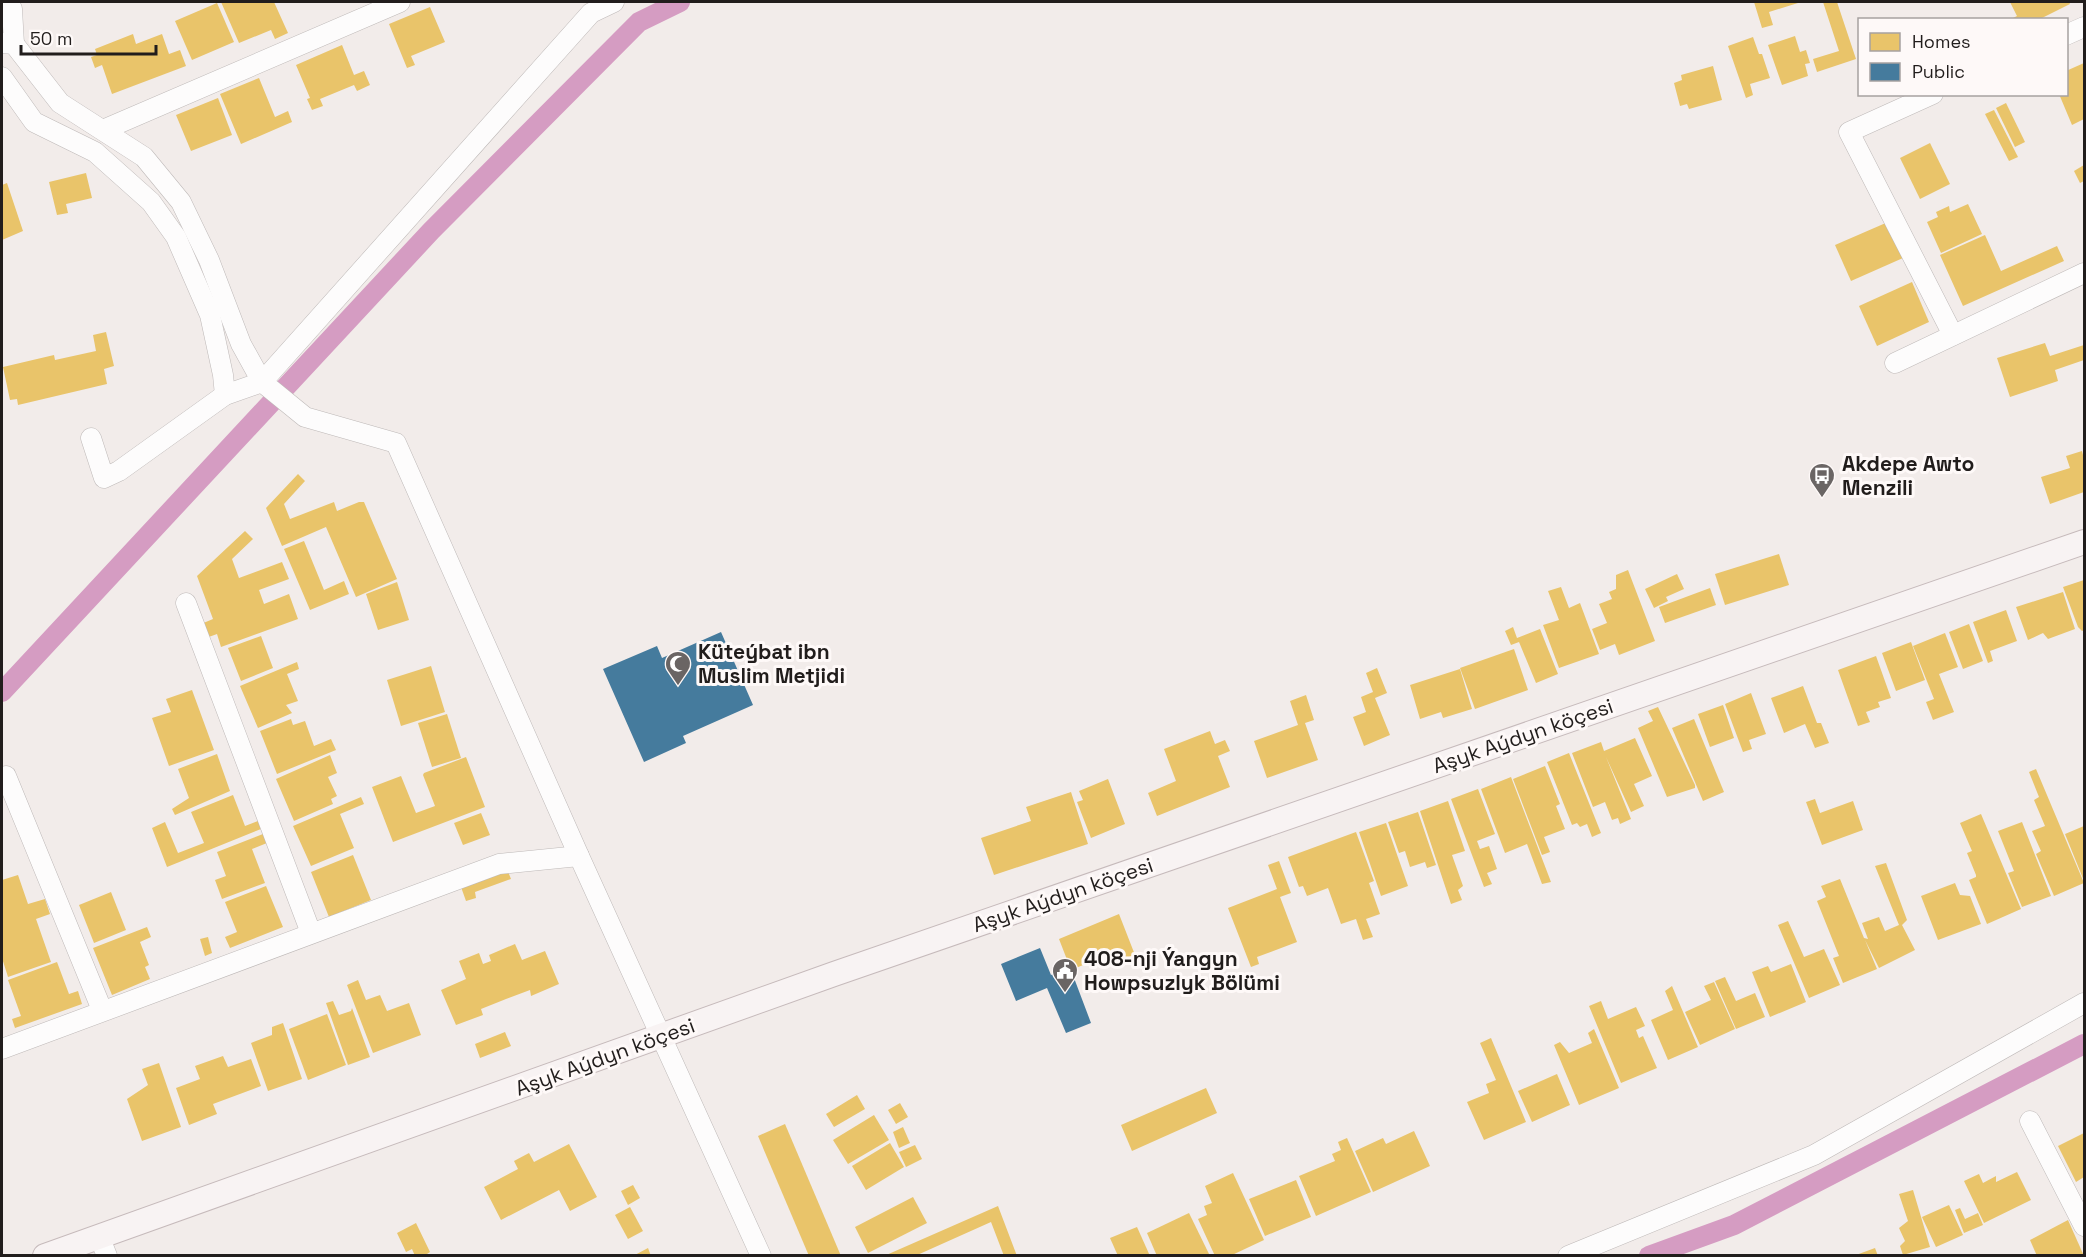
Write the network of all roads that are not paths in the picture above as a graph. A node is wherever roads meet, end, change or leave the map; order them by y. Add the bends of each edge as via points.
1 (8, 2) edge
2 (400, 2) edge
3 (614, 2) edge
4 (2085, 27) edge
5 (2068, 35) edge
6 (8, 44) edge
7 (2, 77) edge
8 (1929, 96) edge
9 (103, 130) junction
10 (2085, 273) edge
11 (1953, 335) junction
12 (1895, 363) dead end
13 (262, 382) junction
14 (225, 394) junction
15 (91, 438) dead end
16 (2085, 542) edge
17 (186, 603) dead end
18 (6, 776) dead end
19 (579, 856) junction
20 (311, 933) junction
21 (2085, 1003) edge
22 (102, 1010) junction
23 (663, 1037) junction
24 (2, 1048) edge
25 (2030, 1121) dead end
26 (2085, 1226) edge
27 (103, 1246) edge
28 (45, 1256) edge
29 (761, 1256) edge
30 (1568, 1256) edge

1 - 6 street via 12,9
2 - 9 street
3 - 13 street via 591,14
4 - 5 street
6 - 9 street via 60,102
7 - 14 street via 34,122 95,152 151,202 176,237 210,315
8 - 11 street via 1849,132
9 - 13 street via 144,157 181,202 209,260 241,344
10 - 11 street
11 - 12 street
13 - 14 street
13 - 19 street via 304,417 396,443
14 - 15 street via 104,478
16 - 23 main road, Aşyk Aýdyn köçesi via 834,974
17 - 20 street
18 - 22 street
19 - 20 street via 499,864
19 - 23 street
20 - 22 street
21 - 30 street via 1814,1155
22 - 24 street
23 - 27 main road, Aşyk Aýdyn köçesi
23 - 29 street
25 - 26 street
27 - 28 main road, Aşyk Aýdyn köçesi

